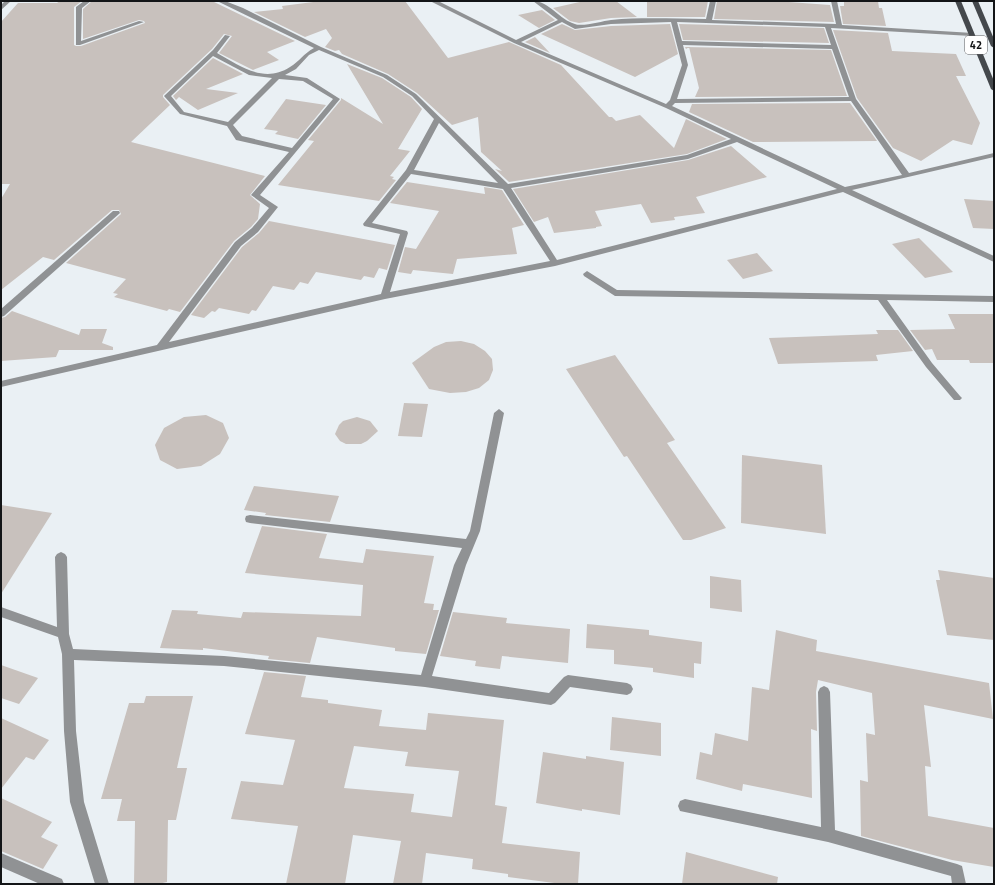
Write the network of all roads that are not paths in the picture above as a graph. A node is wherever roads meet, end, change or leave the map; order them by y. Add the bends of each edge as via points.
1 (8, 1) edge
2 (88, 1) edge
3 (220, 1) edge
4 (433, 1) edge
5 (536, 1) edge
6 (713, 1) edge
7 (834, 1) edge
8 (958, 1) edge
9 (975, 1) edge
10 (1, 8) edge
11 (562, 20) junction
12 (673, 20) junction
13 (709, 21) junction
14 (141, 22) dead end
15 (827, 25) junction
16 (839, 26) junction
17 (971, 34) junction
18 (226, 36) dead end
19 (516, 42) junction
20 (679, 43) junction
21 (994, 46) edge
22 (835, 47) junction
23 (319, 48) junction
24 (212, 53) junction
25 (278, 76) junction
26 (994, 89) edge
27 (853, 99) junction
28 (670, 104) junction
29 (438, 118) junction
30 (229, 126) junction
31 (735, 140) junction
32 (294, 152) junction
33 (994, 156) edge
34 (409, 171) junction
35 (907, 176) junction
36 (506, 187) junction
37 (845, 189) junction
38 (116, 213) dead end
39 (994, 259) edge
40 (555, 263) junction
41 (587, 274) dead end
42 (385, 296) junction
43 (880, 297) junction
44 (994, 299) edge
45 (1, 314) edge
46 (160, 348) junction
47 (1, 384) edge
48 (957, 398) dead end
49 (499, 413) dead end
50 (250, 519) dead end
51 (469, 544) junction
52 (61, 557) dead end
53 (1, 612) edge
54 (63, 634) junction
55 (68, 654) junction
56 (424, 681) junction
57 (626, 689) dead end
58 (824, 692) dead end
59 (685, 806) dead end
60 (828, 835) junction
61 (1, 860) edge
62 (57, 884) edge
63 (102, 884) edge
64 (959, 884) edge

1 - 10 street
2 - 14 street via 79,7 78,44
3 - 23 street
4 - 19 street
5 - 11 street
6 - 13 street
7 - 16 street
8 - 17 main road, 42
9 - 21 main road, 42
11 - 12 street via 574,27 611,22
11 - 19 street
12 - 13 street
12 - 20 street
13 - 15 street
15 - 16 street
15 - 22 street
16 - 17 street
17 - 26 main road, 42
18 - 24 street
19 - 28 street
20 - 22 street
20 - 28 street via 685,65
22 - 27 street
23 - 25 street via 307,54 294,68
23 - 29 street via 385,76 414,94
24 - 25 street via 251,74
24 - 30 street via 167,96 182,114
25 - 30 street
25 - 32 street via 305,79 337,99
27 - 28 street
27 - 35 street
28 - 31 street
29 - 34 street
29 - 36 street
30 - 32 street via 239,138
31 - 36 street via 688,157
31 - 37 street
32 - 46 street via 256,195 274,207 255,230 238,244
33 - 35 street
34 - 36 street
34 - 42 street via 367,224 404,233
35 - 37 street
36 - 40 street
37 - 39 street
37 - 40 street
38 - 45 street
40 - 42 street
41 - 43 street via 615,293
42 - 46 street
43 - 44 street
43 - 48 street via 929,365
46 - 47 street
49 - 51 street via 475,531
50 - 51 street
51 - 56 street via 460,564
52 - 54 street
53 - 54 street
54 - 55 street
55 - 56 street via 224,661
55 - 63 street via 70,731 77,802
56 - 57 street via 551,699 568,681
58 - 60 street
59 - 60 street
60 - 64 street via 957,871
61 - 62 street

